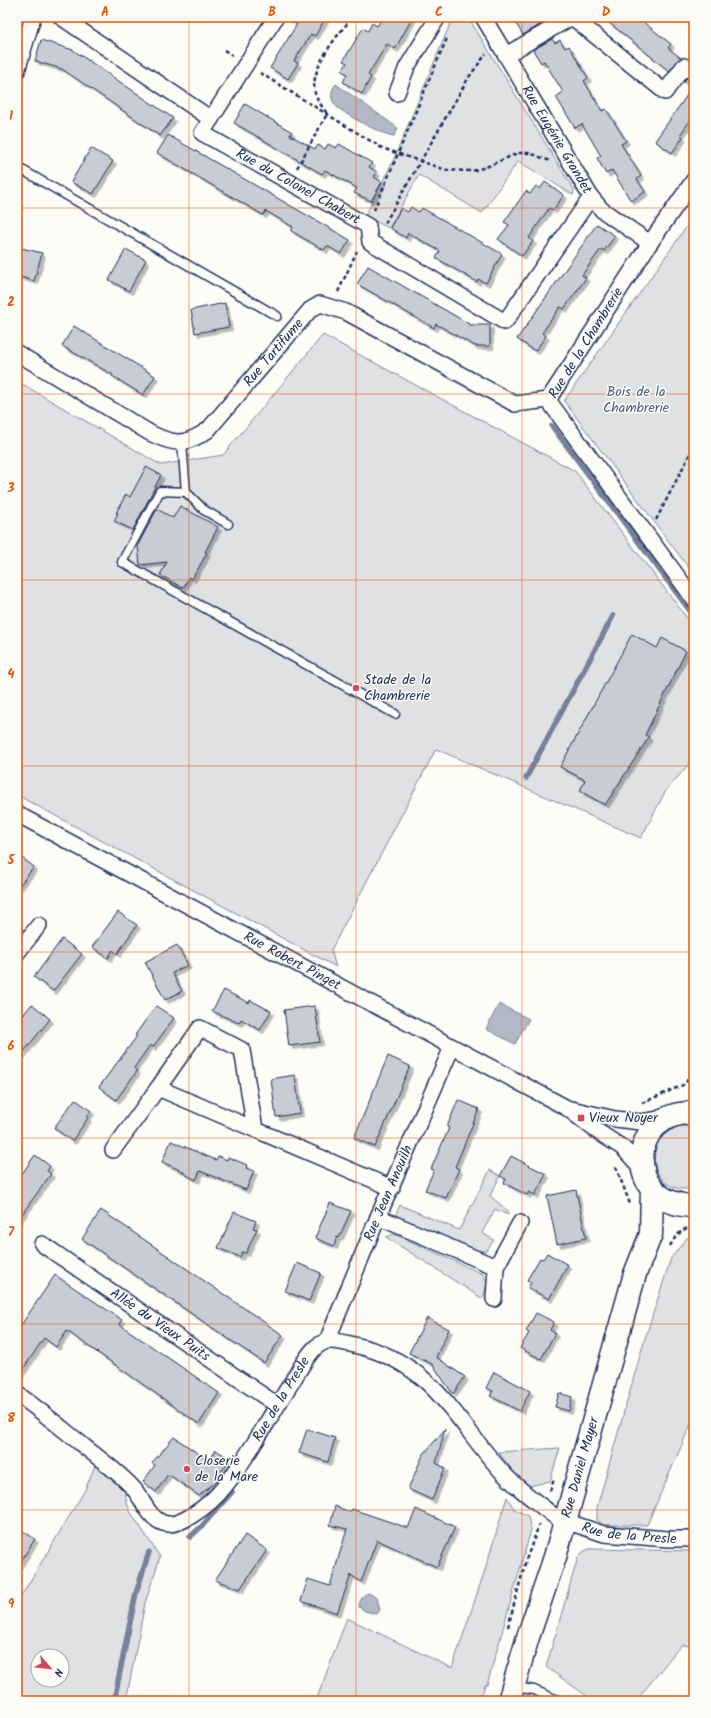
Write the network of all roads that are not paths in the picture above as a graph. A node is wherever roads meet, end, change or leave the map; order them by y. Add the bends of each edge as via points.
1 (33, 17) edge
2 (60, 17) edge
3 (276, 17) edge
4 (438, 17) edge
5 (483, 17) edge
6 (503, 50) junction
7 (17, 71) edge
8 (694, 73) edge
9 (397, 93) dead end
10 (211, 119) junction
11 (17, 168) edge
12 (694, 180) edge
13 (591, 197) junction
14 (650, 243) junction
15 (277, 316) dead end
16 (17, 353) edge
17 (548, 400) junction
18 (182, 443) junction
19 (186, 492) junction
20 (228, 524) dead end
21 (694, 599) edge
22 (395, 714) dead end
23 (17, 814) edge
24 (39, 925) dead end
25 (17, 953) edge
26 (452, 1047) junction
27 (158, 1088) junction
28 (567, 1108) junction
29 (685, 1112) edge
30 (255, 1129) junction
31 (113, 1150) dead end
32 (647, 1179) junction
33 (392, 1188) junction
34 (687, 1205) edge
35 (378, 1217) junction
36 (520, 1223) dead end
37 (652, 1234) junction
38 (42, 1244) dead end
39 (496, 1267) junction
40 (494, 1299) dead end
41 (327, 1341) junction
42 (17, 1394) edge
43 (277, 1405) junction
44 (554, 1522) junction
45 (694, 1539) edge
46 (512, 1694) edge
47 (560, 1701) edge

1 - 7 street
2 - 10 street
3 - 10 street
4 - 9 street via 407,67
5 - 6 street, Rue Eugénie Grandet
6 - 8 street via 572,17 664,92 684,66
6 - 13 street, Rue Eugénie Grandet
10 - 13 street, Rue du Colonel Chabert via 202,133 289,182 368,231 370,242 505,322
11 - 15 lane
12 - 14 street, Rue de la Chambrerie
13 - 14 street, Rue Eugénie Grandet via 602,210
14 - 17 street, Rue de la Chambrerie
16 - 18 street via 150,433 166,441
17 - 18 street, Rue Tartifume via 515,404 346,312 320,304 310,310 208,430
17 - 21 street, Rue de la Chambrerie
18 - 19 lane
19 - 20 lane via 204,510
19 - 22 lane via 160,491 122,562
23 - 26 street, Rue Robert Pinget
24 - 25 street
26 - 28 street, Rue Robert Pinget
26 - 33 street, Rue Jean Anouilh
27 - 30 street
27 - 30 street via 200,1028 242,1050
27 - 31 street
28 - 29 street, Rue Robert Pinget via 641,1122
28 - 32 street, Rue Robert Pinget via 597,1132 623,1148
29 - 32 main road, Rue Daniel Mayer via 658,1123 646,1140 643,1150
30 - 33 street
32 - 34 main road via 666,1201
32 - 37 main road, Rue Daniel Mayer
33 - 35 street, Rue Jean Anouilh
34 - 37 main road, Rue Daniel Mayer
35 - 39 street
35 - 41 street, Rue Jean Anouilh
36 - 39 street
37 - 44 main road, Rue Daniel Mayer via 635,1274 596,1413
38 - 43 street, Allée du Vieux Puits
39 - 40 street
41 - 43 street, Rue de la Presle via 310,1354
41 - 44 street, Rue de la Presle via 375,1350 417,1373 431,1384 502,1472
42 - 43 street, Rue de la Presle via 123,1477 156,1519 168,1524 183,1521 211,1501 224,1487
44 - 45 street, Rue de la Presle via 604,1534 668,1540
44 - 46 main road, Rue Daniel Mayer via 528,1637
46 - 47 lane via 534,1690

